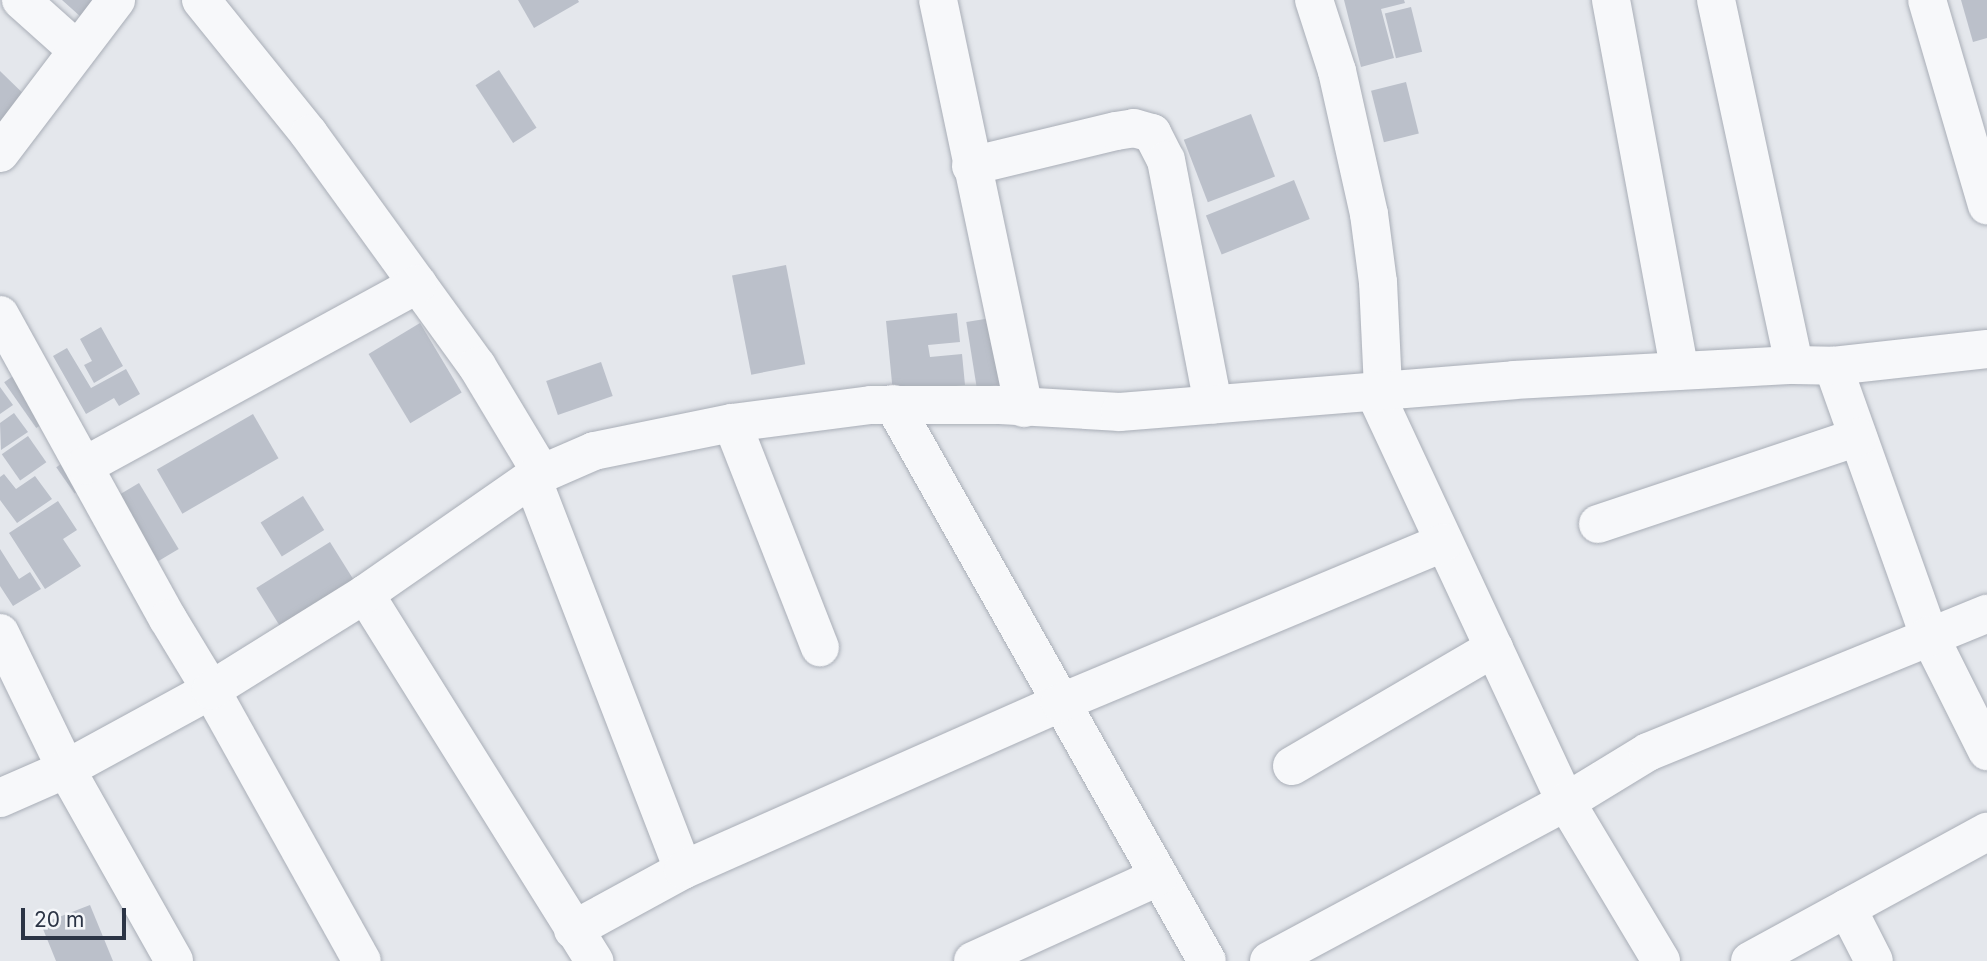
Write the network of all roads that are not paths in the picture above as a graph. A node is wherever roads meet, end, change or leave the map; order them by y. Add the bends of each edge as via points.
1 (21, 0) edge
2 (116, 0) edge
3 (201, 0) edge
4 (938, 0) edge
5 (1314, 0) edge
6 (1611, 0) edge
7 (1716, 0) edge
8 (1927, 0) edge
9 (77, 50) junction
10 (1974, 113) edge
11 (0, 153) edge
12 (971, 166) junction
13 (1987, 205) edge
14 (418, 284) junction
15 (0, 315) edge
16 (1987, 349) edge
17 (1794, 365) junction
18 (1833, 366) junction
19 (1680, 371) junction
20 (1378, 391) junction
21 (893, 404) junction
22 (1213, 405) junction
23 (1024, 408) junction
24 (732, 423) junction
25 (1858, 437) junction
26 (86, 465) junction
27 (537, 476) junction
28 (1598, 524) dead end
29 (1444, 542) junction
30 (365, 594) junction
31 (1987, 614) edge
32 (0, 633) edge
33 (1929, 635) junction
34 (820, 647) dead end
35 (1494, 648) junction
36 (211, 690) junction
37 (1060, 703) junction
38 (1987, 751) edge
39 (1292, 766) dead end
40 (66, 769) junction
41 (0, 798) edge
42 (1566, 802) junction
43 (1987, 832) edge
44 (683, 870) junction
45 (1158, 877) junction
46 (1847, 908) junction
47 (580, 951) edge
48 (174, 961) edge
49 (362, 961) edge
50 (973, 961) edge
51 (1207, 961) edge
52 (1269, 961) edge
53 (1661, 961) edge
54 (1750, 961) edge
55 (1874, 961) edge

1 - 9 street
2 - 9 street
3 - 14 street via 309,134
4 - 12 street
5 - 20 street via 1337,71 1370,214 1378,282
6 - 19 street
7 - 17 street
8 - 10 street
9 - 11 street
10 - 13 street
12 - 22 street via 1116,131 1134,128 1152,133 1166,160
12 - 23 street
14 - 26 street
14 - 27 street via 477,366
15 - 26 street
16 - 18 street
17 - 18 street
17 - 19 street
18 - 25 street
19 - 20 street
20 - 22 street
20 - 29 street
21 - 23 street
21 - 24 street
21 - 37 street
22 - 23 street via 1120,412
24 - 27 street via 594,451
24 - 34 street
25 - 28 street
25 - 33 street
26 - 36 street
27 - 30 street
27 - 44 street
29 - 35 street
29 - 37 street
30 - 36 street
30 - 47 street
31 - 33 street
32 - 40 street
33 - 38 street
33 - 42 street via 1648,752
35 - 39 street
35 - 42 street
36 - 40 street
36 - 49 street
37 - 44 street
37 - 45 street
40 - 41 street
40 - 48 street
42 - 52 street
42 - 53 street
43 - 46 street
44 - 47 street
45 - 50 street
45 - 51 street
46 - 54 street
46 - 55 street

